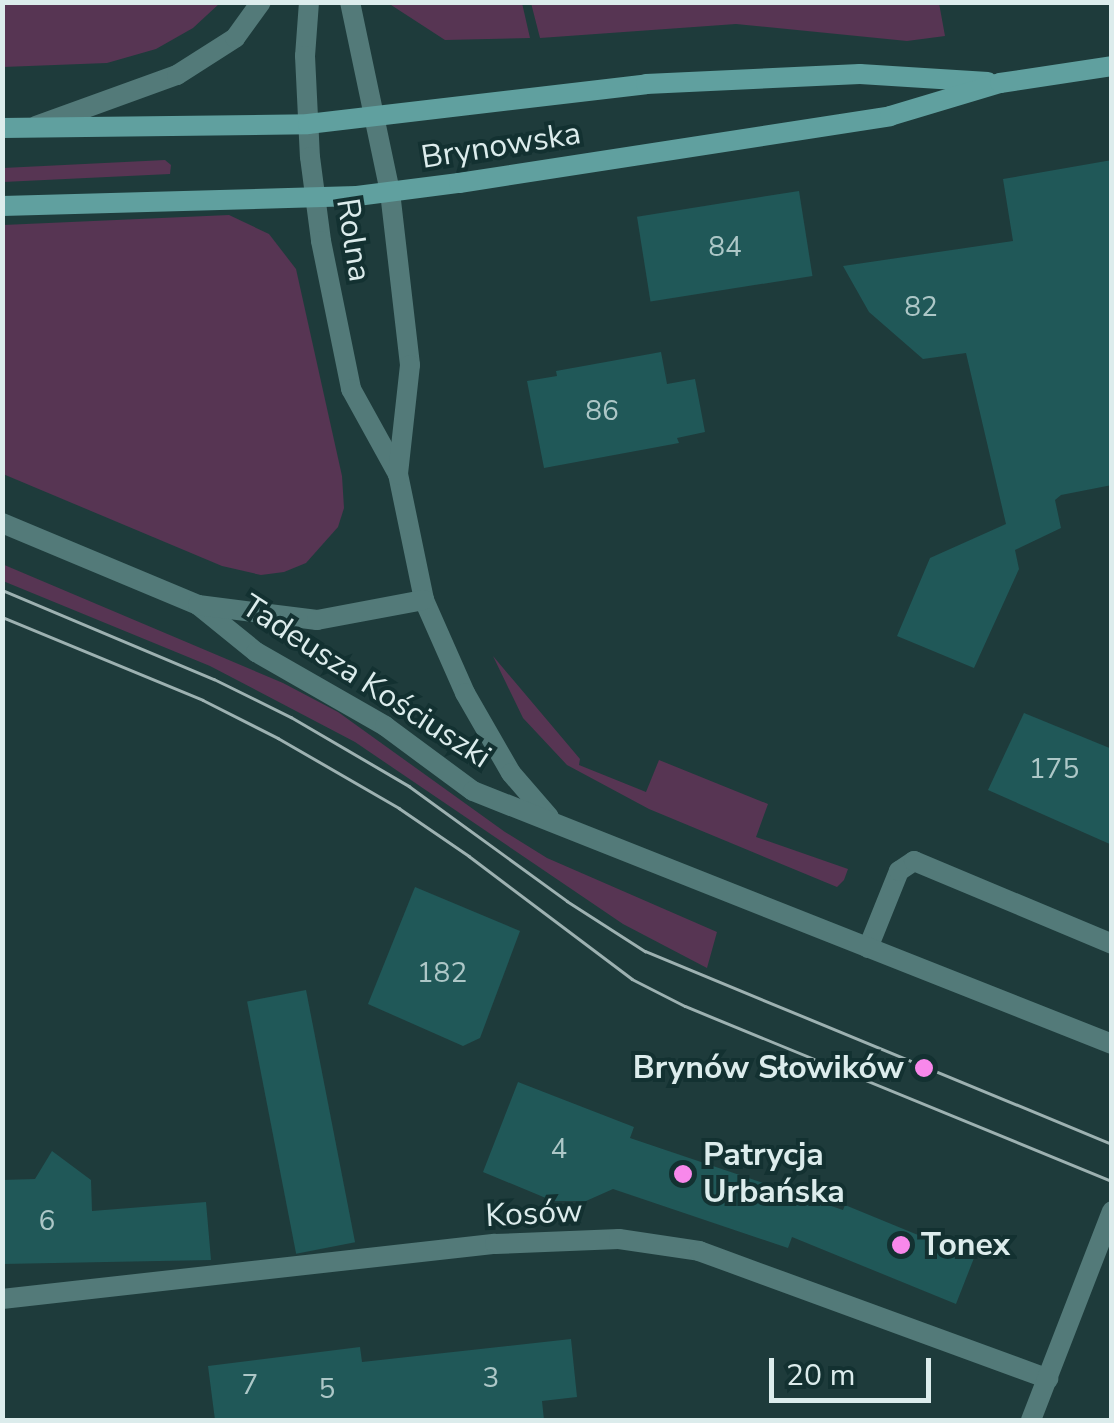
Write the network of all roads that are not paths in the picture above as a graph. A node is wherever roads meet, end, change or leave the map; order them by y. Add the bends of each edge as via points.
1 (261, 2) edge
2 (310, 2) edge
3 (350, 2) edge
4 (1112, 66) edge
5 (1000, 83) junction
6 (372, 118) junction
7 (308, 124) junction
8 (36, 126) junction
9 (2, 128) edge
10 (390, 192) junction
11 (316, 198) junction
12 (2, 206) edge
13 (398, 474) junction
14 (2, 523) edge
15 (424, 600) junction
16 (198, 605) junction
17 (550, 818) junction
18 (1112, 944) edge
19 (868, 948) junction
20 (1112, 1044) edge
21 (1112, 1211) edge
22 (2, 1299) edge
23 (1048, 1379) junction
24 (1031, 1420) edge

1 - 8 street via 234,38 177,75
2 - 7 street, Rolna
3 - 6 street, Rolna
4 - 5 main road, Brynowska
5 - 6 main road, Brynowska via 860,74 646,84
5 - 10 main road, Brynowska via 890,116
6 - 7 main road, Brynowska
6 - 10 street, Rolna
7 - 8 main road, Brynowska
7 - 11 street, Rolna
8 - 9 main road, Brynowska
10 - 11 main road, Brynowska
10 - 13 street, Rolna via 410,364
11 - 12 main road, Brynowska
11 - 13 street, Rolna via 351,389
13 - 15 street, Rolna
14 - 16 street, Tadeusza Kościuszki
15 - 16 street via 318,620
15 - 17 street, Rolna via 465,693 502,757
16 - 17 street, Tadeusza Kościuszki via 256,652 386,726 472,791
17 - 19 street, Tadeusza Kościuszki
18 - 19 street via 914,861 898,871
19 - 20 street, Tadeusza Kościuszki
21 - 23 street
22 - 23 street, Kosów via 495,1244 619,1240 700,1251
23 - 24 street

